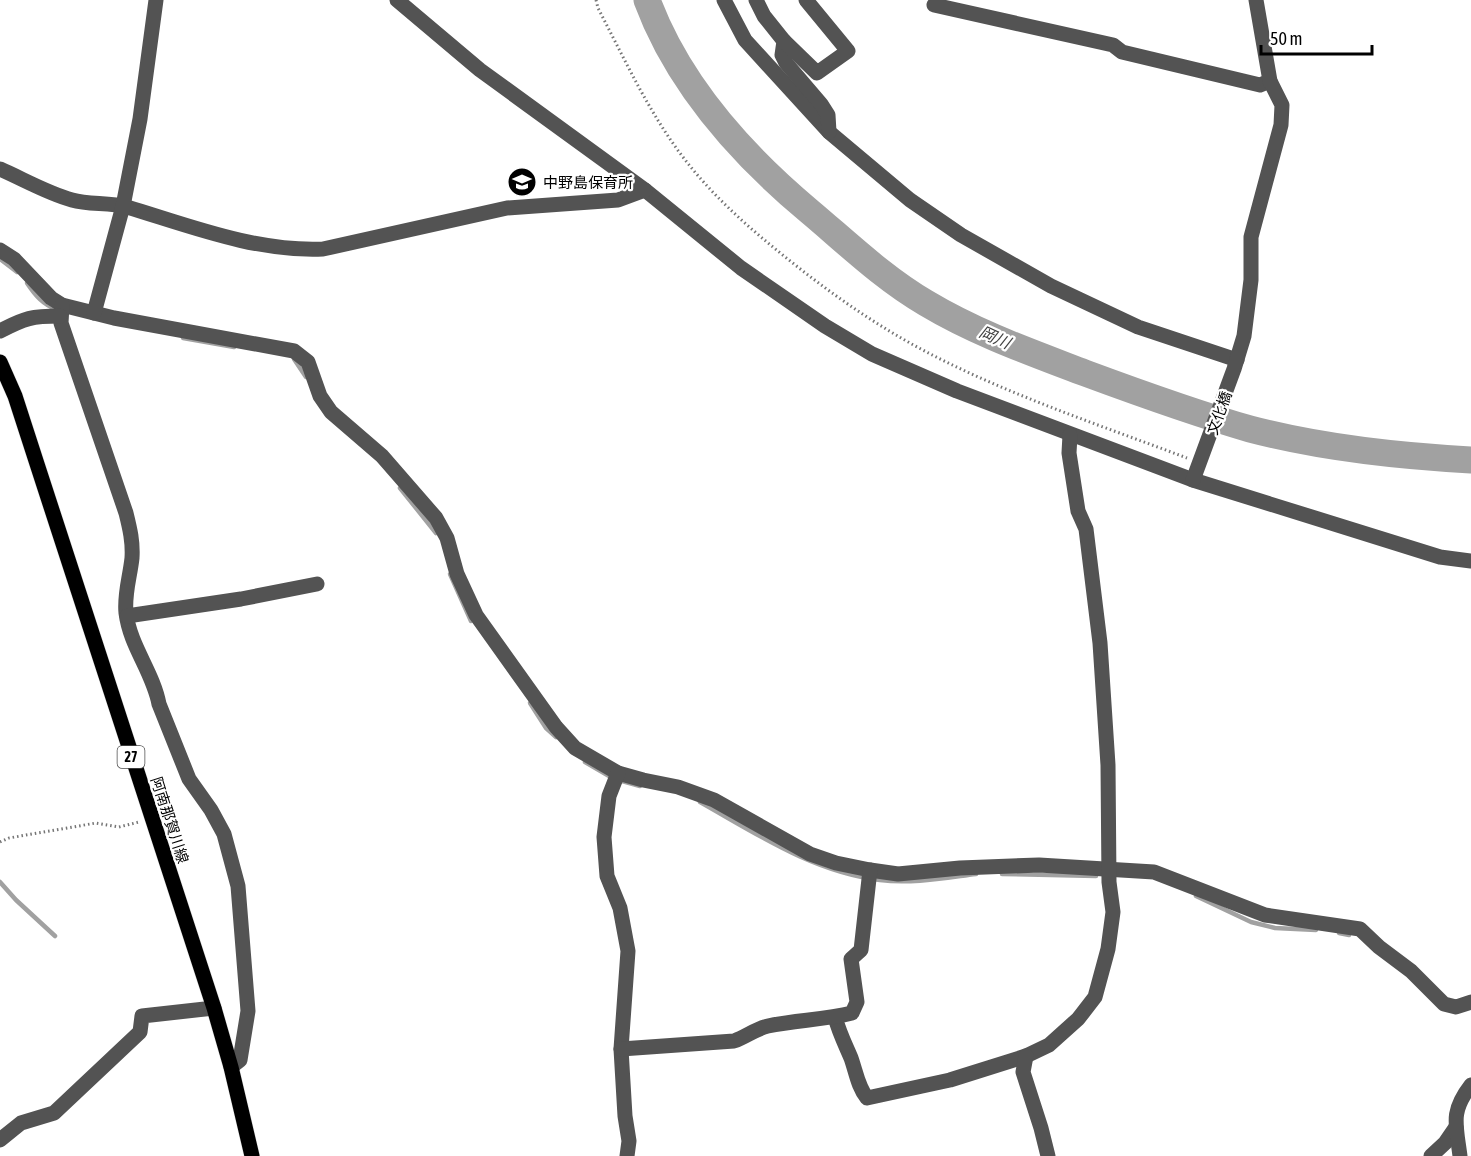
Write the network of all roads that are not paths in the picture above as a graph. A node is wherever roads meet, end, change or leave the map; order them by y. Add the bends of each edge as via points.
1 (156, 0) edge
2 (397, 0) edge
3 (724, 0) edge
4 (756, 0) edge
5 (806, 0) edge
6 (1256, 0) edge
7 (934, 5) dead end
8 (784, 41) junction
9 (1270, 81) junction
10 (830, 132) junction
11 (0, 169) edge
12 (645, 190) junction
13 (123, 206) junction
14 (0, 250) edge
15 (61, 311) junction
16 (94, 313) junction
17 (0, 331) edge
18 (0, 362) edge
19 (1235, 365) junction
20 (1070, 435) junction
21 (1193, 480) junction
22 (1471, 561) edge
23 (317, 584) dead end
24 (127, 616) junction
25 (618, 773) junction
26 (1109, 869) junction
27 (870, 870) junction
28 (1471, 1002) edge
29 (214, 1008) junction
30 (835, 1017) junction
31 (621, 1049) junction
32 (1026, 1056) junction
33 (231, 1067) junction
34 (1471, 1085) edge
35 (1456, 1127) junction
36 (0, 1140) edge
37 (252, 1156) edge
38 (627, 1156) edge
39 (1048, 1156) edge
40 (1431, 1156) edge
41 (1460, 1156) edge

1 - 13 street via 140,119
2 - 12 street via 480,70
3 - 10 street via 745,40
4 - 8 street
5 - 8 street via 848,51 817,73
6 - 9 street, 文化橋
7 - 9 street via 1113,45 1122,52 1249,83 1260,85
8 - 10 street via 782,55 786,63 821,104 828,115
9 - 19 street, 文化橋 via 1282,105 1281,125 1251,237 1251,280 1244,336
10 - 19 street via 910,200 961,236 1051,286 1138,327
11 - 13 street via 72,201
12 - 13 street via 618,200 507,208 324,249 300,250 182,225
12 - 20 street via 741,268 872,354
13 - 16 street
14 - 15 street via 14,259
15 - 16 street
15 - 17 street via 30,317
15 - 24 street via 132,536
16 - 25 street via 294,351 308,362 320,396 331,412 382,456 436,518 476,615 556,727 575,747
18 - 29 main road, 阿南那賀川線 / 27 via 15,396
19 - 21 street, 文化橋
20 - 21 street
20 - 26 street via 1069,453 1078,511 1086,529 1100,643 1108,765
21 - 22 street via 1440,557
23 - 24 street
24 - 33 street via 134,643 189,779 224,834 236,876 248,1011 240,1060
25 - 27 street via 714,800 810,854
25 - 31 street via 609,796 604,837 607,876 620,908 628,951
26 - 27 street via 1039,865 898,874
26 - 28 street via 1154,872 1265,915 1360,929 1444,1004
26 - 32 street via 1113,912 1095,997 1049,1045
27 - 30 street via 861,950 851,958 857,1002 852,1013
29 - 33 main road, 阿南那賀川線 / 27
29 - 36 street via 142,1016 140,1032 54,1113 21,1123
30 - 31 street via 770,1026 734,1041
30 - 32 street via 861,1091 867,1098 950,1080
31 - 38 street
32 - 39 street via 1023,1072
33 - 37 main road, 阿南那賀川線 / 27
34 - 35 street via 1457,1104
35 - 40 street
35 - 41 street

